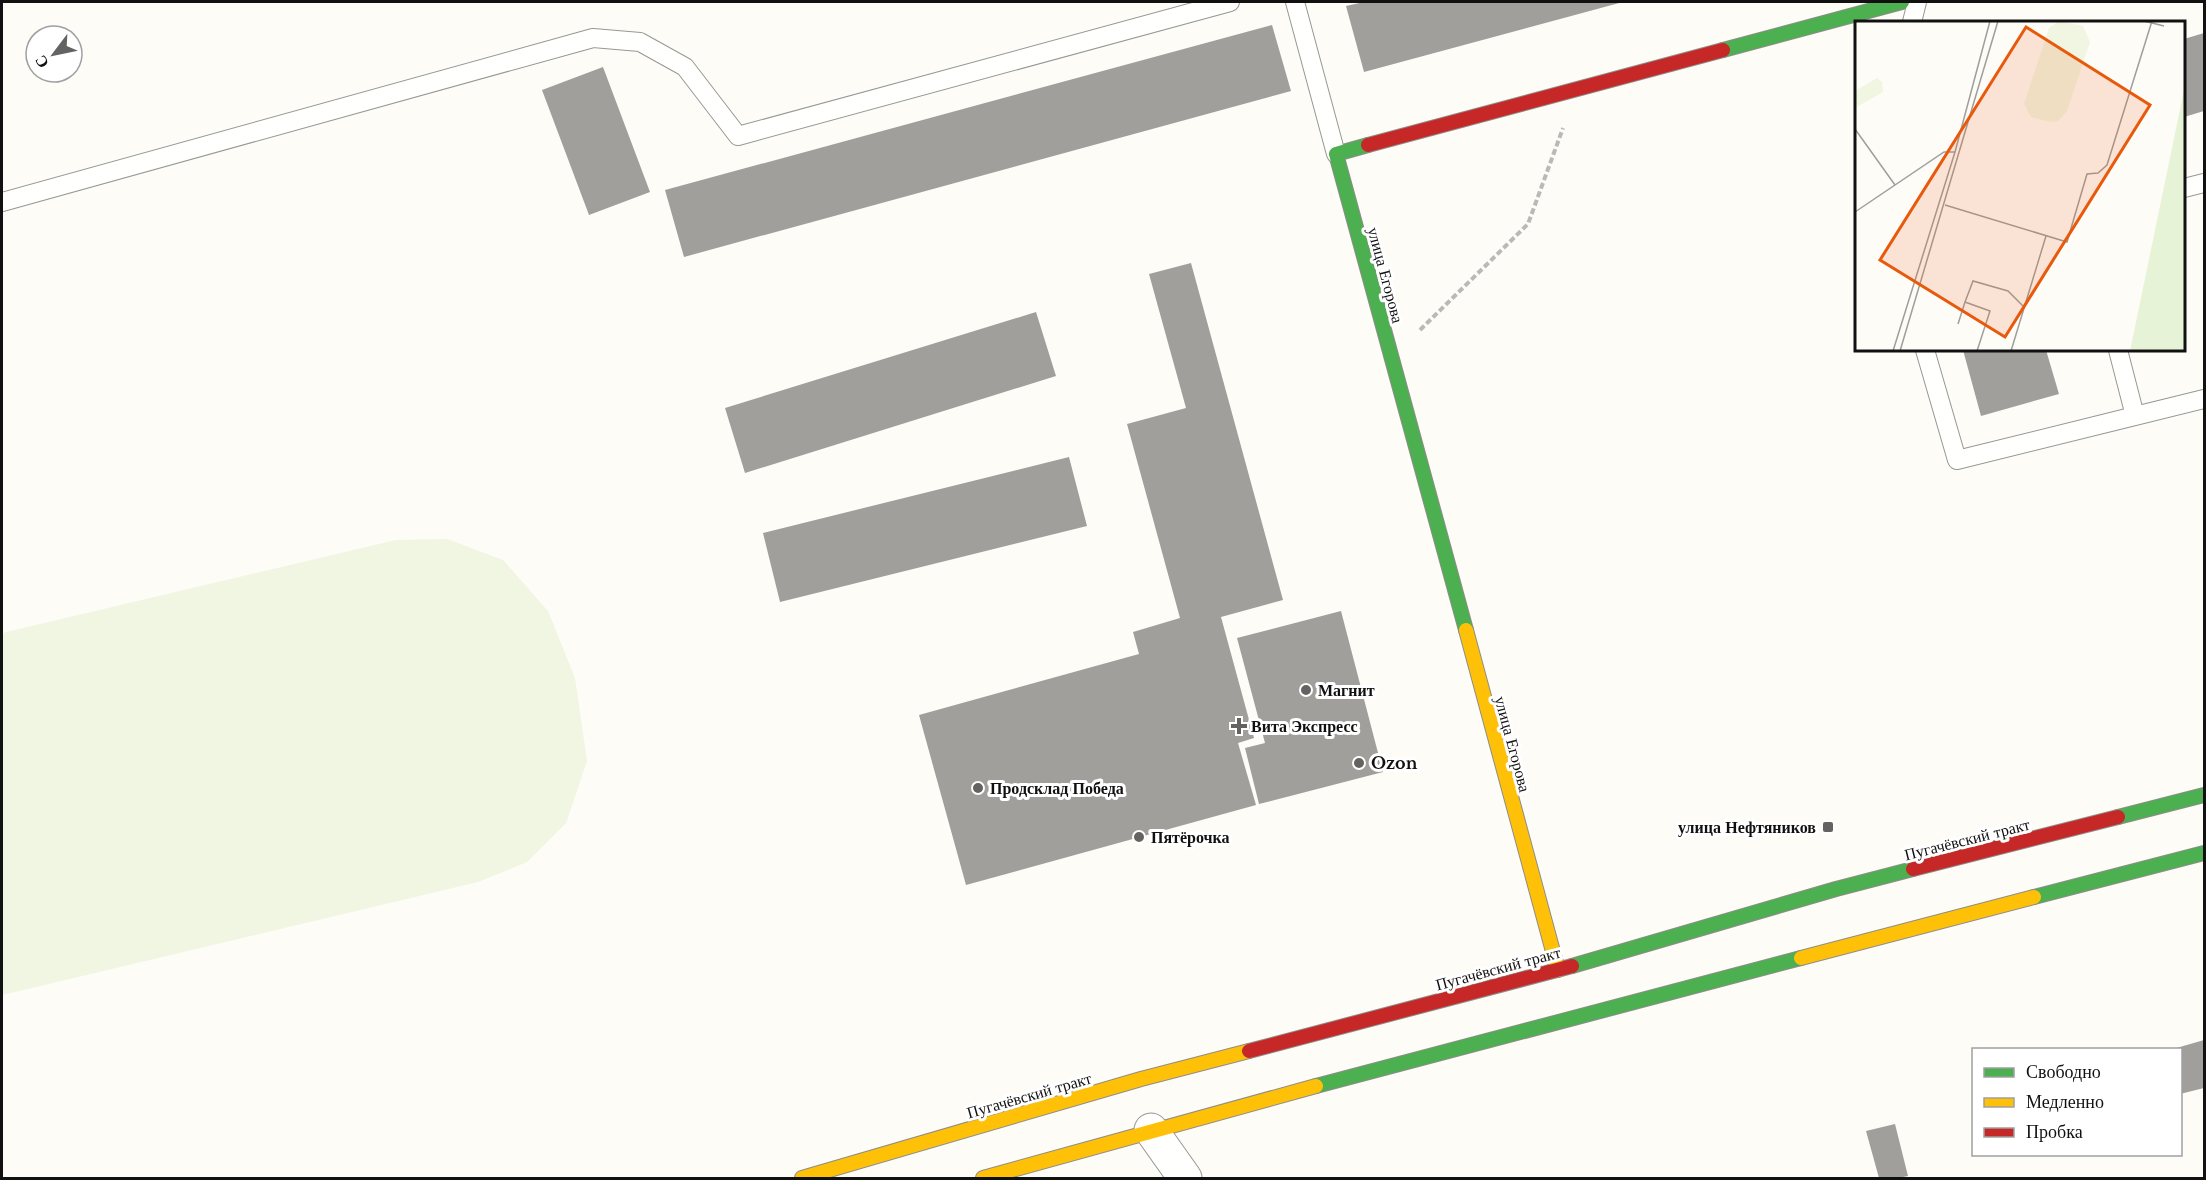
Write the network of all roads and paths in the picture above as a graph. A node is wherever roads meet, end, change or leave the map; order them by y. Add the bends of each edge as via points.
1 (1230, 2) edge
2 (1295, 2) edge
3 (1902, 2) edge
4 (1917, 2) edge
5 (1912, 21) edge
6 (1577, 89) junction
7 (1336, 154) junction
8 (2205, 183) edge
9 (2185, 188) edge
10 (2, 202) edge
11 (1925, 351) edge
12 (2118, 351) edge
13 (1392, 358) junction
14 (2205, 399) edge
15 (2135, 416) junction
16 (2205, 795) edge
17 (2205, 853) edge
18 (1558, 970) junction
19 (1151, 1130) junction
20 (802, 1179) edge
21 (983, 1179) edge
22 (1185, 1179) edge

1 - 10 lane via 738,136 685,66 640,42 593,38
2 - 7 lane
3 - 6 main road
4 - 5 lane
6 - 7 main road
6 - 13 path via 1528,224
7 - 13 main road, улица Егорова
8 - 9 lane
11 - 15 lane via 1957,460
12 - 15 lane
13 - 18 main road, улица Егорова
14 - 15 lane
16 - 18 main road, Пугачёвский тракт via 1836,889
17 - 19 main road
18 - 20 main road, Пугачёвский тракт via 1141,1079
19 - 21 main road
19 - 22 street

